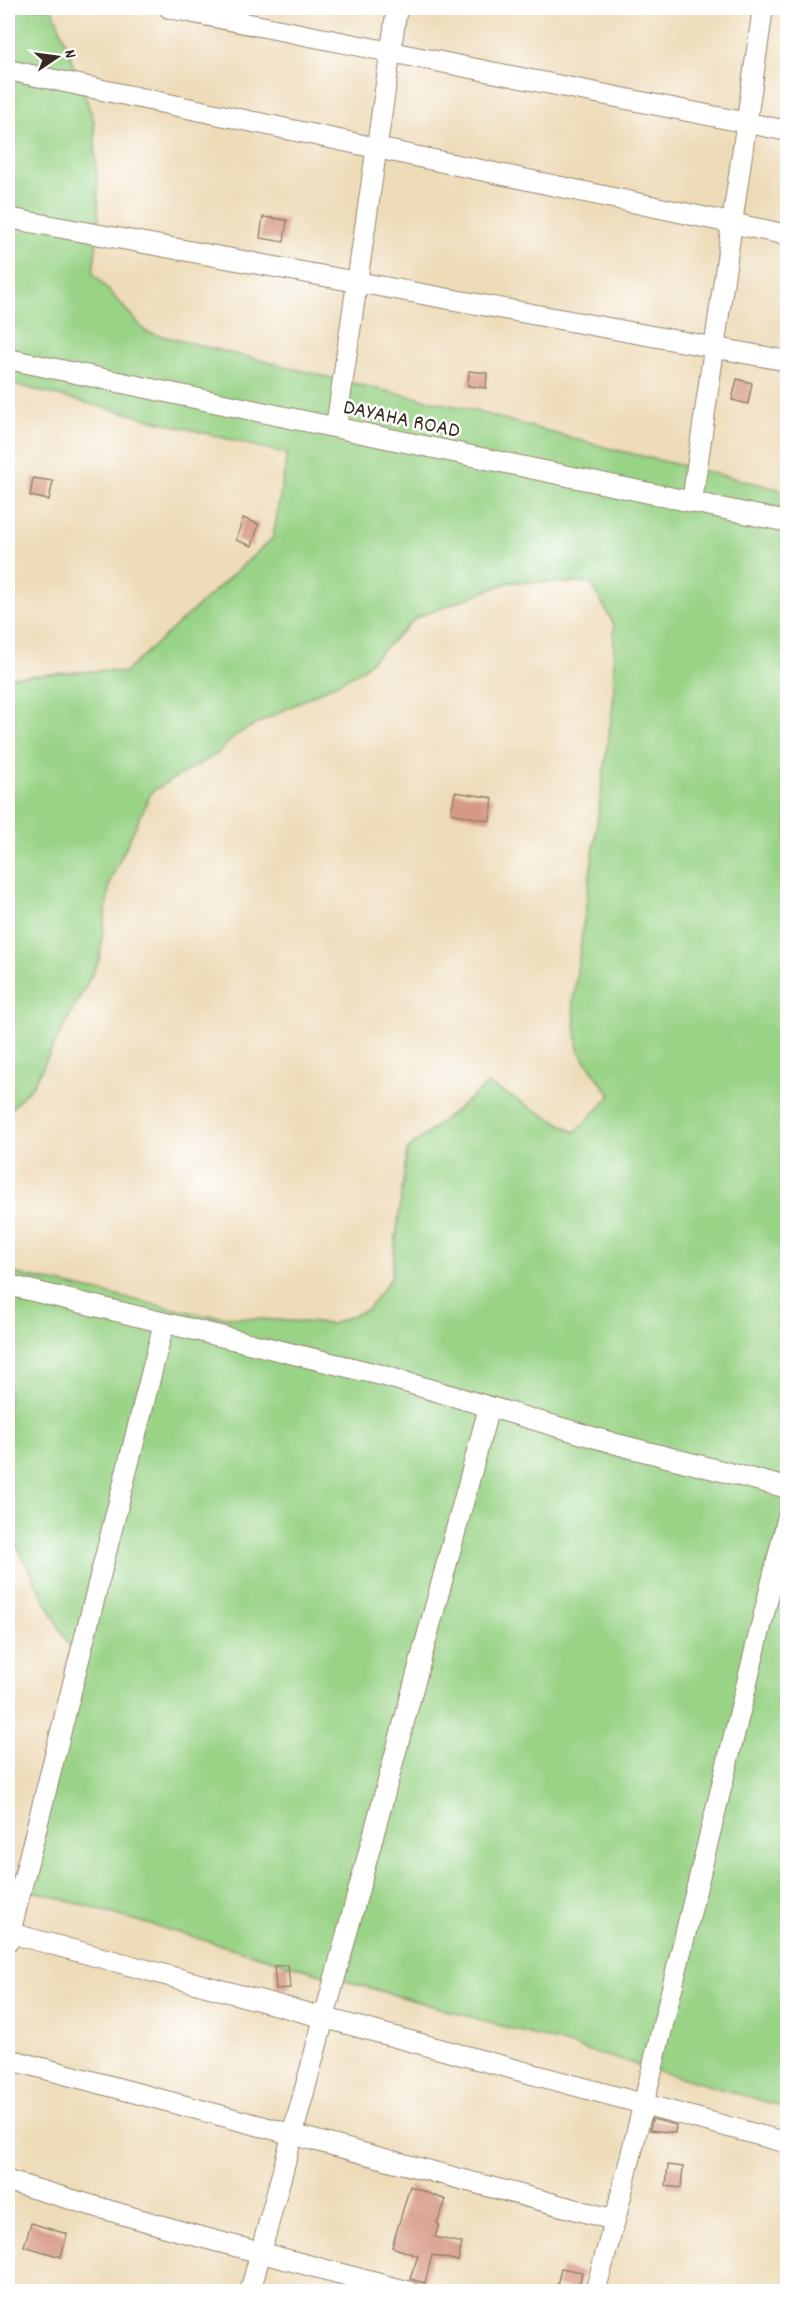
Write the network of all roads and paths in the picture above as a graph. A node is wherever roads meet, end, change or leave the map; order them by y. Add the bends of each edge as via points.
1 (169, 8) edge
2 (397, 8) edge
3 (763, 8) edge
4 (391, 52) junction
5 (8, 70) edge
6 (746, 123) junction
7 (788, 131) edge
8 (377, 148) junction
9 (8, 218) edge
10 (732, 223) junction
11 (788, 235) edge
12 (714, 347) junction
13 (8, 359) edge
14 (788, 361) edge
15 (336, 427) junction
16 (692, 502) junction
17 (788, 522) edge
18 (8, 1285) edge
19 (164, 1323) junction
20 (489, 1407) junction
21 (788, 1488) edge
22 (788, 1516) edge
23 (8, 1937) edge
24 (324, 2018) junction
25 (8, 2059) edge
26 (643, 2104) junction
27 (292, 2135) junction
28 (788, 2143) edge
29 (8, 2181) edge
30 (615, 2220) junction
31 (260, 2253) junction
32 (250, 2292) edge
33 (410, 2292) edge
34 (595, 2292) edge

1 - 4 street
2 - 4 street
3 - 6 street
4 - 6 street
4 - 8 street
5 - 8 street
6 - 7 street
6 - 10 street
8 - 10 street
8 - 15 street
9 - 12 street
10 - 11 street
10 - 12 street
12 - 14 street
12 - 16 street
13 - 15 street, DAYAHA ROAD
15 - 16 street, DAYAHA ROAD
16 - 17 street, DAYAHA ROAD
18 - 19 street
19 - 20 street via 381,1375
19 - 23 street
20 - 21 street
20 - 24 street
22 - 26 street
23 - 24 street
24 - 26 street
24 - 27 street
25 - 27 street
26 - 28 street
26 - 30 street
27 - 30 street
27 - 31 street
29 - 31 street
30 - 34 street
31 - 32 street
31 - 33 street

